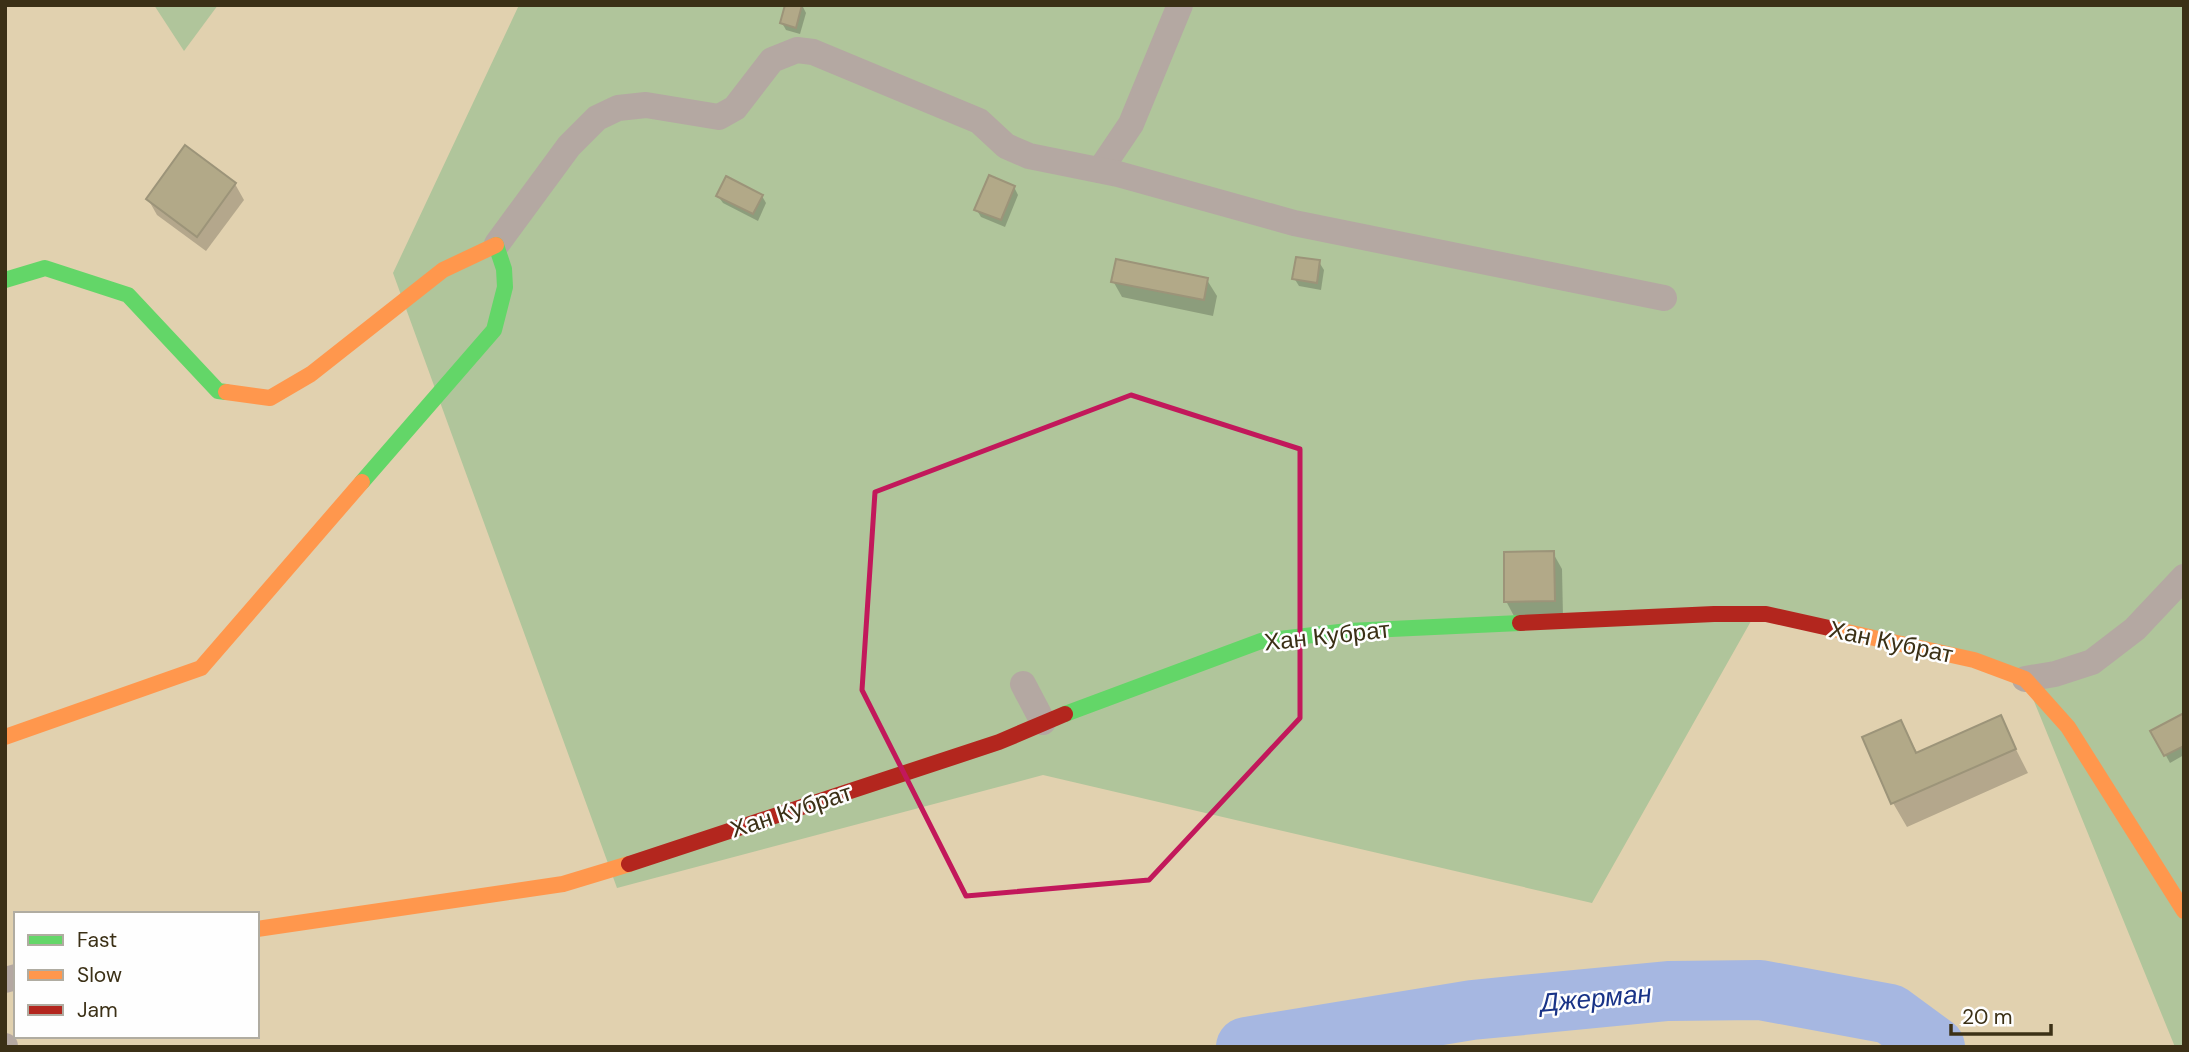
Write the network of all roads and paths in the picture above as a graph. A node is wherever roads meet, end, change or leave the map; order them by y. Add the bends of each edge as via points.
1 (1180, 5) edge
2 (1100, 170) junction
3 (497, 244) junction
4 (5, 280) edge
5 (1664, 298) dead end
6 (2184, 577) edge
7 (2025, 679) junction
8 (1023, 684) dead end
9 (1043, 722) junction
10 (5, 737) edge
11 (2184, 911) edge
12 (259, 929) edge

1 - 2 street via 1131,124
2 - 3 street via 1029,156 1006,146 979,121 813,52 797,50 772,60 735,108 719,117 646,105 618,108 597,118 569,146
2 - 5 street via 1294,223
3 - 4 street via 443,270 311,374 270,398 218,391 128,295 45,268
3 - 10 street via 507,295 494,330 201,668
6 - 7 street via 2135,629 2092,662
7 - 9 street, Хан Кубрат via 1975,660 1766,614 1714,614 1348,631 1261,641
7 - 11 street, Хан Кубрат via 2068,727
8 - 9 street
9 - 12 street, Хан Кубрат via 986,746 563,884

